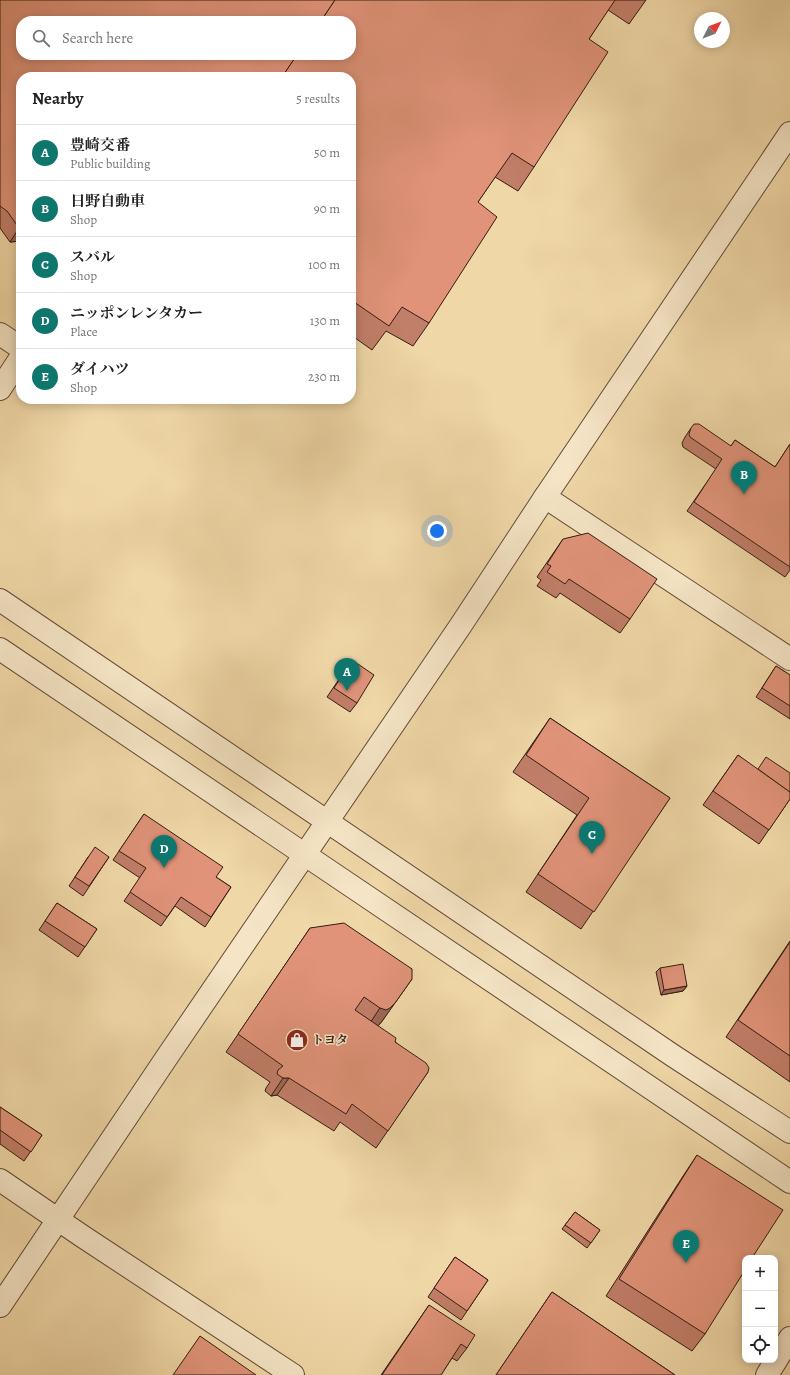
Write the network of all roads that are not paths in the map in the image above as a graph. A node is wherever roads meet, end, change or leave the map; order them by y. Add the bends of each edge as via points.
1 (790, 133) edge
2 (0, 334) edge
3 (16, 345) edge
4 (16, 365) edge
5 (0, 389) edge
6 (545, 496) junction
7 (0, 600) edge
8 (0, 648) edge
9 (790, 659) edge
10 (328, 820) junction
11 (305, 855) junction
12 (790, 1132) edge
13 (0, 1180) edge
14 (790, 1182) edge
15 (58, 1220) junction
16 (0, 1306) edge
17 (790, 1338) edge
18 (293, 1375) edge
19 (766, 1375) edge

1 - 6 street
2 - 3 street
4 - 5 street
6 - 9 street
6 - 10 street
7 - 10 street
8 - 11 street
10 - 11 street
10 - 12 street via 672,1055
11 - 14 street
11 - 15 street
13 - 15 street
15 - 16 street
15 - 18 street
17 - 19 street

